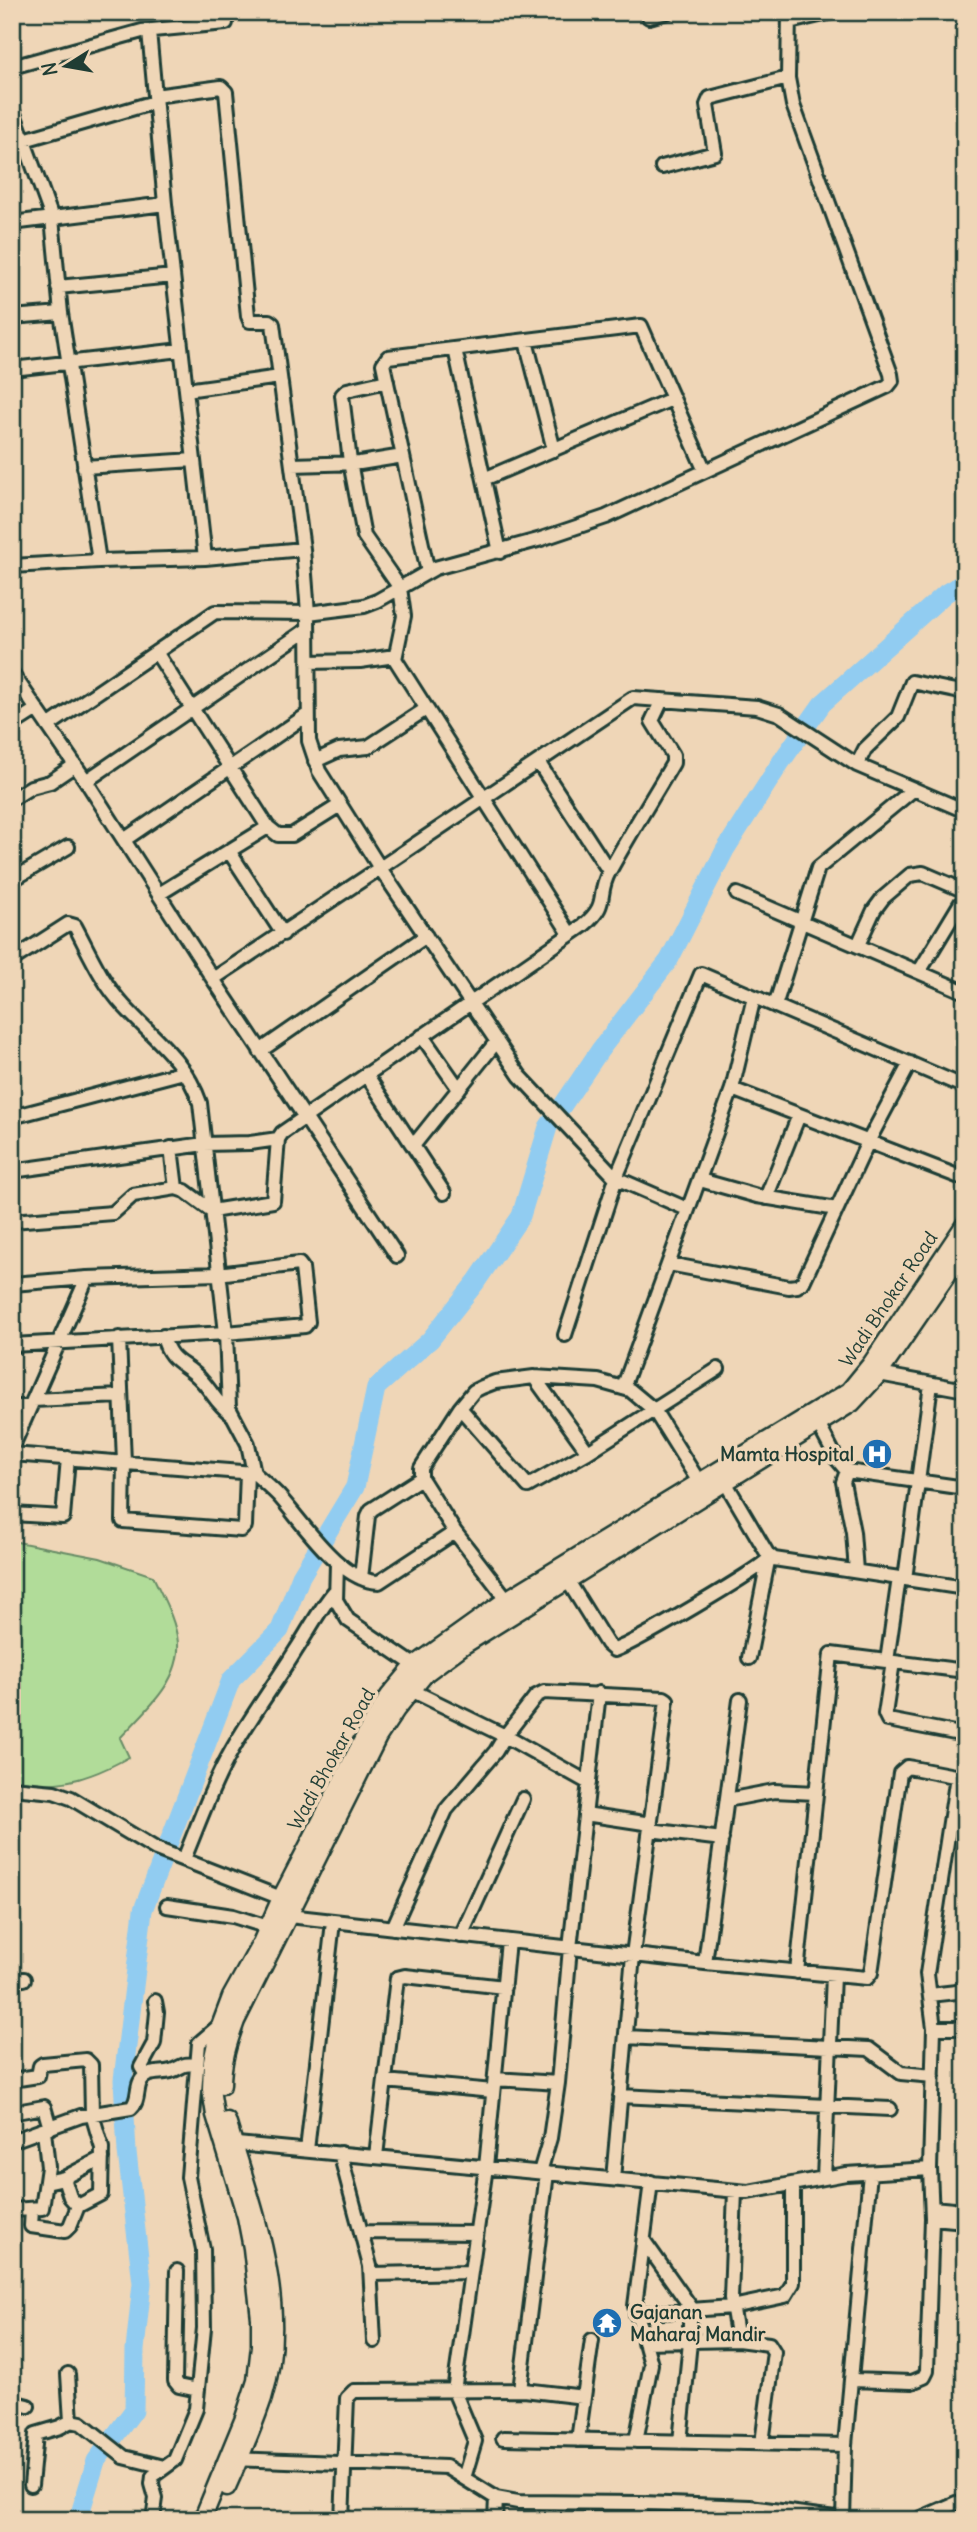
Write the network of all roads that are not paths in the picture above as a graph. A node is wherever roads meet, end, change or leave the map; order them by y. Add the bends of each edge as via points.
1 (222, 12) edge
2 (667, 12) edge
3 (833, 12) edge
4 (649, 17) dead end
5 (789, 17) edge
6 (149, 31) junction
7 (12, 67) edge
8 (788, 78) junction
9 (155, 99) junction
10 (12, 108) edge
11 (24, 139) junction
12 (662, 167) dead end
13 (165, 204) junction
14 (52, 218) junction
15 (12, 223) edge
16 (173, 276) junction
17 (58, 287) junction
18 (61, 313) junction
19 (12, 317) edge
20 (526, 341) junction
21 (455, 349) junction
22 (181, 350) junction
23 (68, 362) junction
24 (12, 369) edge
25 (280, 377) junction
26 (387, 382) junction
27 (186, 390) junction
28 (672, 399) junction
29 (554, 450) junction
30 (403, 456) junction
31 (194, 460) junction
32 (350, 462) junction
33 (292, 465) junction
34 (84, 467) junction
35 (705, 471) junction
36 (484, 479) junction
37 (303, 549) junction
38 (500, 552) junction
39 (205, 558) junction
40 (99, 561) junction
41 (12, 566) edge
42 (428, 572) junction
43 (400, 588) junction
44 (308, 613) junction
45 (308, 629) junction
46 (156, 652) junction
47 (395, 656) junction
48 (308, 662) junction
49 (12, 673) edge
50 (965, 693) edge
51 (662, 700) junction
52 (193, 708) junction
53 (37, 709) junction
54 (426, 709) junction
55 (307, 715) junction
56 (12, 725) edge
57 (48, 726) junction
58 (315, 761) junction
59 (538, 762) junction
60 (75, 765) junction
61 (857, 765) junction
62 (230, 768) junction
63 (86, 781) junction
64 (914, 789) junction
65 (12, 799) edge
66 (484, 799) junction
67 (340, 805) junction
68 (965, 811) edge
69 (268, 827) junction
70 (124, 840) junction
71 (68, 847) dead end
72 (229, 851) junction
73 (380, 868) junction
74 (609, 871) junction
75 (12, 880) edge
76 (159, 894) junction
77 (737, 894) dead end
78 (965, 894) edge
79 (800, 920) junction
80 (283, 934) junction
81 (570, 934) junction
82 (426, 936) junction
83 (858, 945) junction
84 (12, 960) edge
85 (919, 972) junction
86 (213, 979) junction
87 (965, 992) edge
88 (754, 997) junction
89 (471, 1002) junction
90 (775, 1006) junction
91 (422, 1036) junction
92 (497, 1041) junction
93 (260, 1051) junction
94 (910, 1063) junction
95 (184, 1072) junction
96 (366, 1074) junction
97 (965, 1087) edge
98 (732, 1089) junction
99 (459, 1090) junction
100 (799, 1115) junction
101 (12, 1117) edge
102 (303, 1117) junction
103 (278, 1139) junction
104 (868, 1142) junction
105 (204, 1144) junction
106 (413, 1146) junction
107 (171, 1148) junction
108 (12, 1171) edge
109 (616, 1178) junction
110 (965, 1179) edge
111 (700, 1180) junction
112 (176, 1188) junction
113 (444, 1193) dead end
114 (766, 1198) junction
115 (687, 1209) junction
116 (837, 1209) junction
117 (212, 1211) junction
118 (12, 1221) edge
119 (965, 1224) edge
120 (965, 1249) edge
121 (397, 1256) dead end
122 (669, 1265) junction
123 (218, 1274) junction
124 (87, 1278) junction
125 (12, 1284) edge
126 (226, 1333) junction
127 (565, 1335) dead end
128 (163, 1336) junction
129 (119, 1338) junction
130 (58, 1341) junction
131 (12, 1345) edge
132 (718, 1369) dead end
133 (878, 1374) junction
134 (534, 1377) junction
135 (931, 1384) junction
136 (623, 1388) junction
137 (965, 1390) edge
138 (121, 1396) junction
139 (31, 1403) junction
140 (12, 1407) edge
141 (460, 1408) junction
142 (654, 1410) junction
143 (231, 1415) junction
144 (816, 1420) junction
145 (12, 1448) edge
146 (588, 1452) junction
147 (12, 1454) edge
148 (68, 1458) junction
149 (124, 1462) junction
150 (847, 1471) junction
151 (250, 1473) junction
152 (421, 1478) junction
153 (722, 1478) junction
154 (918, 1483) junction
155 (965, 1488) edge
156 (704, 1489) junction
157 (12, 1514) edge
158 (455, 1532) junction
159 (769, 1559) junction
160 (336, 1562) junction
161 (856, 1571) junction
162 (563, 1574) junction
163 (361, 1578) junction
164 (902, 1578) junction
165 (965, 1588) edge
166 (334, 1592) junction
167 (511, 1605) junction
168 (749, 1658) dead end
169 (890, 1661) junction
170 (420, 1669) junction
171 (965, 1671) edge
172 (411, 1690) junction
173 (599, 1693) junction
174 (740, 1700) dead end
175 (965, 1735) edge
176 (505, 1736) junction
177 (961, 1777) edge
178 (589, 1783) junction
179 (12, 1788) edge
180 (816, 1793) junction
181 (523, 1800) dead end
182 (727, 1801) junction
183 (585, 1814) junction
184 (650, 1827) junction
185 (722, 1839) junction
186 (179, 1857) junction
187 (167, 1906) dead end
188 (289, 1906) junction
189 (333, 1922) junction
190 (268, 1927) junction
191 (393, 1928) junction
192 (461, 1936) junction
193 (508, 1941) junction
194 (570, 1948) junction
195 (633, 1955) junction
196 (705, 1963) junction
197 (797, 1972) junction
198 (833, 1976) junction
199 (504, 1987) junction
200 (965, 1991) edge
201 (930, 1995) junction
202 (155, 2001) dead end
203 (221, 2024) junction
204 (934, 2028) junction
205 (965, 2028) edge
206 (625, 2037) junction
207 (830, 2047) junction
208 (197, 2065) junction
209 (146, 2075) junction
210 (933, 2076) junction
211 (12, 2080) edge
212 (385, 2081) junction
213 (558, 2083) junction
214 (494, 2085) junction
215 (620, 2096) junction
216 (12, 2105) edge
217 (828, 2106) junction
218 (890, 2109) dead end
219 (93, 2114) junction
220 (47, 2129) junction
221 (12, 2141) edge
222 (228, 2143) junction
223 (307, 2150) junction
224 (340, 2153) junction
225 (376, 2156) junction
226 (102, 2158) junction
227 (486, 2167) junction
228 (930, 2169) junction
229 (543, 2172) junction
230 (870, 2173) junction
231 (64, 2178) junction
232 (824, 2178) junction
233 (613, 2179) junction
234 (46, 2182) junction
235 (651, 2182) junction
236 (793, 2184) junction
237 (735, 2190) junction
238 (78, 2206) junction
239 (12, 2210) edge
240 (32, 2210) junction
241 (965, 2211) edge
242 (932, 2213) junction
243 (965, 2221) edge
244 (362, 2232) junction
245 (476, 2233) junction
246 (644, 2241) junction
247 (177, 2271) dead end
248 (471, 2272) junction
249 (372, 2274) junction
250 (732, 2307) junction
251 (691, 2310) junction
252 (636, 2314) junction
253 (592, 2340) dead end
254 (738, 2340) junction
255 (374, 2341) dead end
256 (645, 2342) junction
257 (690, 2342) junction
258 (68, 2374) dead end
259 (851, 2380) junction
260 (198, 2390) junction
261 (520, 2390) junction
262 (454, 2391) junction
263 (584, 2397) junction
264 (12, 2402) edge
265 (28, 2406) dead end
266 (71, 2421) junction
267 (503, 2438) dead end
268 (578, 2440) junction
269 (636, 2441) junction
270 (680, 2442) junction
271 (762, 2443) junction
272 (845, 2445) junction
273 (233, 2460) junction
274 (345, 2464) junction
275 (164, 2467) junction
276 (464, 2478) junction
277 (31, 2485) dead end
278 (496, 2498) junction
279 (641, 2502) junction
280 (965, 2502) edge
281 (810, 2518) edge
282 (844, 2519) edge
283 (153, 2520) edge
284 (202, 2520) edge
285 (213, 2520) edge
286 (342, 2520) edge
287 (495, 2520) edge
288 (641, 2520) edge
289 (851, 2520) edge
290 (917, 2520) edge

1 - 6 street via 226,23
2 - 4 street
3 - 5 street
5 - 8 street
6 - 7 street
6 - 9 street
8 - 12 street via 710,98 707,105 715,153
8 - 35 street via 798,122 892,381
9 - 11 street
9 - 13 street
9 - 25 street via 221,87 226,92 248,316 250,321 273,324
10 - 11 street
11 - 14 street
13 - 14 street
13 - 16 street
14 - 15 street
14 - 17 street
16 - 17 street
16 - 22 street
17 - 18 street
18 - 19 street
18 - 23 street
20 - 21 street
20 - 28 street via 641,326
20 - 29 street
21 - 26 street via 385,358
21 - 36 street
22 - 23 street
22 - 27 street
23 - 24 street
23 - 34 street
25 - 27 street
25 - 33 street
26 - 30 street
26 - 32 street via 343,392
27 - 31 street
28 - 29 street
28 - 35 street
29 - 36 street
30 - 32 street
30 - 42 street
31 - 34 street
31 - 39 street
32 - 33 street
32 - 43 street via 366,542
33 - 37 street
34 - 40 street
35 - 38 street via 606,517
36 - 38 street
37 - 39 street
37 - 44 street
38 - 42 street
39 - 40 street
40 - 41 street
42 - 43 street
43 - 44 street via 364,606
43 - 47 street via 404,616
44 - 45 street
44 - 46 street via 215,612
45 - 48 street
45 - 52 street
46 - 52 street
46 - 57 street
47 - 48 street via 360,662
47 - 54 street
48 - 55 street
49 - 53 street
50 - 61 street via 912,681 898,717 865,749
51 - 59 street via 631,699
51 - 61 street via 757,707 779,714
51 - 74 street via 652,721 673,755 673,763
52 - 62 street
52 - 63 street
53 - 56 street
53 - 57 street
54 - 58 street via 368,747 339,750
54 - 66 street
55 - 58 street
55 - 62 street
57 - 60 street
58 - 67 street
59 - 66 street
59 - 74 street
60 - 63 street
60 - 65 street
61 - 64 street
62 - 69 street
62 - 70 street
63 - 70 street
64 - 68 street
64 - 79 street via 818,868
66 - 73 street
66 - 81 street
67 - 69 street via 292,835 278,835
67 - 73 street
69 - 72 street
70 - 76 street
71 - 75 street
72 - 76 street
72 - 80 street
73 - 80 street
73 - 82 street
74 - 81 street via 597,912
76 - 86 street
77 - 79 street
78 - 83 street via 923,873 909,874 874,910
78 - 85 street
79 - 83 street
79 - 90 street
80 - 86 street
81 - 89 street
82 - 89 street
82 - 93 street
83 - 85 street
84 - 95 street via 71,923 106,981 176,1057
85 - 87 street
86 - 93 street
88 - 90 street
88 - 98 street
88 - 109 street via 701,974
89 - 91 street
89 - 92 street
90 - 94 street
91 - 96 street
91 - 99 street
92 - 99 street
92 - 109 street via 538,1097
93 - 102 street
94 - 97 street
94 - 104 street
95 - 101 street
95 - 105 street via 200,1103
96 - 102 street
96 - 106 street
98 - 100 street
98 - 111 street
99 - 106 street
100 - 104 street
100 - 114 street
102 - 103 street
102 - 121 street
103 - 105 street
103 - 117 street via 273,1201
104 - 110 street
104 - 116 street
105 - 107 street
105 - 117 street
106 - 113 street
107 - 108 street
107 - 112 street
109 - 115 street
109 - 127 street
111 - 114 street
111 - 115 street
112 - 117 street
112 - 118 street via 133,1195 113,1213
114 - 116 street
115 - 122 street
116 - 122 street via 797,1286
117 - 123 street
119 - 144 main road, Wadi Bhokar Road via 863,1374
120 - 133 main road, Wadi Bhokar Road
122 - 136 street
123 - 124 street
123 - 126 street
123 - 126 street via 299,1264 302,1268 307,1325
124 - 125 street
124 - 130 street
126 - 128 street
126 - 143 street
128 - 129 street
128 - 143 street via 169,1353 202,1380
129 - 130 street
129 - 138 street
130 - 131 street
130 - 139 street
132 - 142 street
133 - 135 street
133 - 144 main road, Wadi Bhokar Road via 852,1403
134 - 136 street via 598,1381
134 - 141 street via 495,1382 474,1391
134 - 146 street
135 - 137 street
135 - 154 street
136 - 142 street
138 - 139 street
138 - 149 street
139 - 140 street
139 - 145 street
141 - 146 street via 528,1486
141 - 152 street via 421,1468
142 - 146 street
142 - 156 street
143 - 151 street via 248,1444
144 - 150 street via 835,1458
144 - 153 main road, Wadi Bhokar Road
147 - 148 street
148 - 149 street
148 - 157 street via 63,1517
149 - 151 street
149 - 151 street via 122,1518 126,1523 241,1531
150 - 154 street
150 - 161 street via 843,1482
151 - 160 street via 276,1493
152 - 158 street
152 - 163 street via 371,1510
153 - 156 main road, Wadi Bhokar Road
153 - 159 street
154 - 155 street
154 - 164 street
156 - 162 main road, Wadi Bhokar Road
158 - 163 street via 379,1582
158 - 167 street
159 - 161 street
159 - 162 street via 614,1650
159 - 168 street
160 - 163 street
160 - 166 street
161 - 164 street
162 - 167 main road, Wadi Bhokar Road
164 - 165 street
164 - 169 street
166 - 170 street via 348,1620
166 - 186 street via 231,1752
167 - 170 main road, Wadi Bhokar Road
169 - 171 street
169 - 175 street via 888,1720
169 - 180 street via 831,1654
170 - 172 main road, Wadi Bhokar Road
170 - 188 main road, Wadi Bhokar Road via 388,1696 369,1728
172 - 176 street
172 - 188 main road, Wadi Bhokar Road via 378,1737
173 - 176 street via 539,1693
173 - 178 street
173 - 184 street via 667,1700
174 - 182 street
176 - 178 street
176 - 191 street via 446,1810
177 - 198 street via 903,1769 872,1973 867,1978
177 - 201 street via 928,1965
178 - 183 street
179 - 186 street via 71,1798 156,1849
180 - 182 street via 774,1791
180 - 197 street
181 - 192 street
182 - 185 street
183 - 184 street
183 - 194 street
184 - 185 street
184 - 195 street
185 - 196 street
186 - 188 street
187 - 190 street via 233,1916
188 - 189 street
188 - 190 main road, Wadi Bhokar Road
188 - 222 main road, Wadi Bhokar Road via 227,2045 222,2093
189 - 191 street
189 - 223 street
190 - 203 main road, Wadi Bhokar Road
191 - 192 street
192 - 193 street
193 - 194 street
193 - 199 street
194 - 195 street
194 - 213 street
195 - 196 street
195 - 206 street
196 - 197 street
197 - 198 street
198 - 207 street
199 - 212 street via 397,1978
199 - 214 street
200 - 201 street
201 - 204 street
202 - 209 street via 154,2043 141,2067
203 - 208 street via 200,2040
203 - 222 main road, Wadi Bhokar Road via 211,2090
204 - 205 street
204 - 210 street
206 - 207 street
206 - 215 street
207 - 210 street via 869,2049 901,2074
207 - 217 street
208 - 209 street via 183,2064 173,2071
208 - 260 street via 188,2177 203,2249 204,2328
209 - 219 street via 131,2108
210 - 228 street
211 - 219 street via 38,2076 41,2064 86,2060 91,2065
212 - 214 street
212 - 225 street
213 - 214 street
213 - 229 street
214 - 227 street
215 - 217 street
215 - 233 street
216 - 220 street via 16,2112 44,2107
217 - 218 street
217 - 232 street
219 - 220 street
219 - 226 street
220 - 221 street
220 - 234 street
222 - 223 street
222 - 273 main road, Wadi Bhokar Road via 246,2217 260,2318 256,2381
223 - 224 street
224 - 225 street
224 - 244 street
225 - 227 street
226 - 231 street
226 - 238 street via 101,2194
227 - 229 street
227 - 245 street
228 - 230 street
228 - 242 street
229 - 233 street
229 - 261 street
230 - 232 street
230 - 259 street
231 - 234 street
231 - 238 street
232 - 236 street
233 - 235 street
234 - 240 street via 41,2208
235 - 237 street
235 - 246 street
236 - 237 street
236 - 250 street via 792,2288 780,2298
237 - 250 street
238 - 240 street via 65,2231 32,2226
239 - 240 street
241 - 242 street
242 - 243 street
242 - 259 street via 927,2371 912,2382
244 - 245 street
244 - 249 street
245 - 248 street
246 - 251 street
246 - 252 street
247 - 260 street via 175,2381
248 - 249 street
248 - 262 street
249 - 255 street
250 - 251 street
250 - 254 street
251 - 252 street
251 - 257 street
252 - 256 street
253 - 263 street
254 - 257 street
254 - 271 street via 773,2347
256 - 257 street
256 - 269 street via 651,2364
257 - 270 street
258 - 266 street
259 - 272 street
260 - 275 street via 195,2413 177,2458
261 - 262 street
261 - 263 street
262 - 274 street via 349,2393
262 - 276 street via 475,2441
263 - 268 street
264 - 265 street
266 - 275 street via 82,2423 124,2457
266 - 277 street via 36,2434
267 - 268 street
268 - 269 street
269 - 270 street
270 - 271 street
271 - 272 street
272 - 282 street
273 - 274 street
273 - 284 main road, Wadi Bhokar Road
273 - 285 main road, Wadi Bhokar Road
274 - 276 street via 446,2467
274 - 286 street
275 - 283 street via 152,2479 156,2498
276 - 278 street
278 - 279 street
278 - 287 street
279 - 281 street via 750,2507
279 - 288 street
280 - 290 street
281 - 282 street
282 - 289 street

